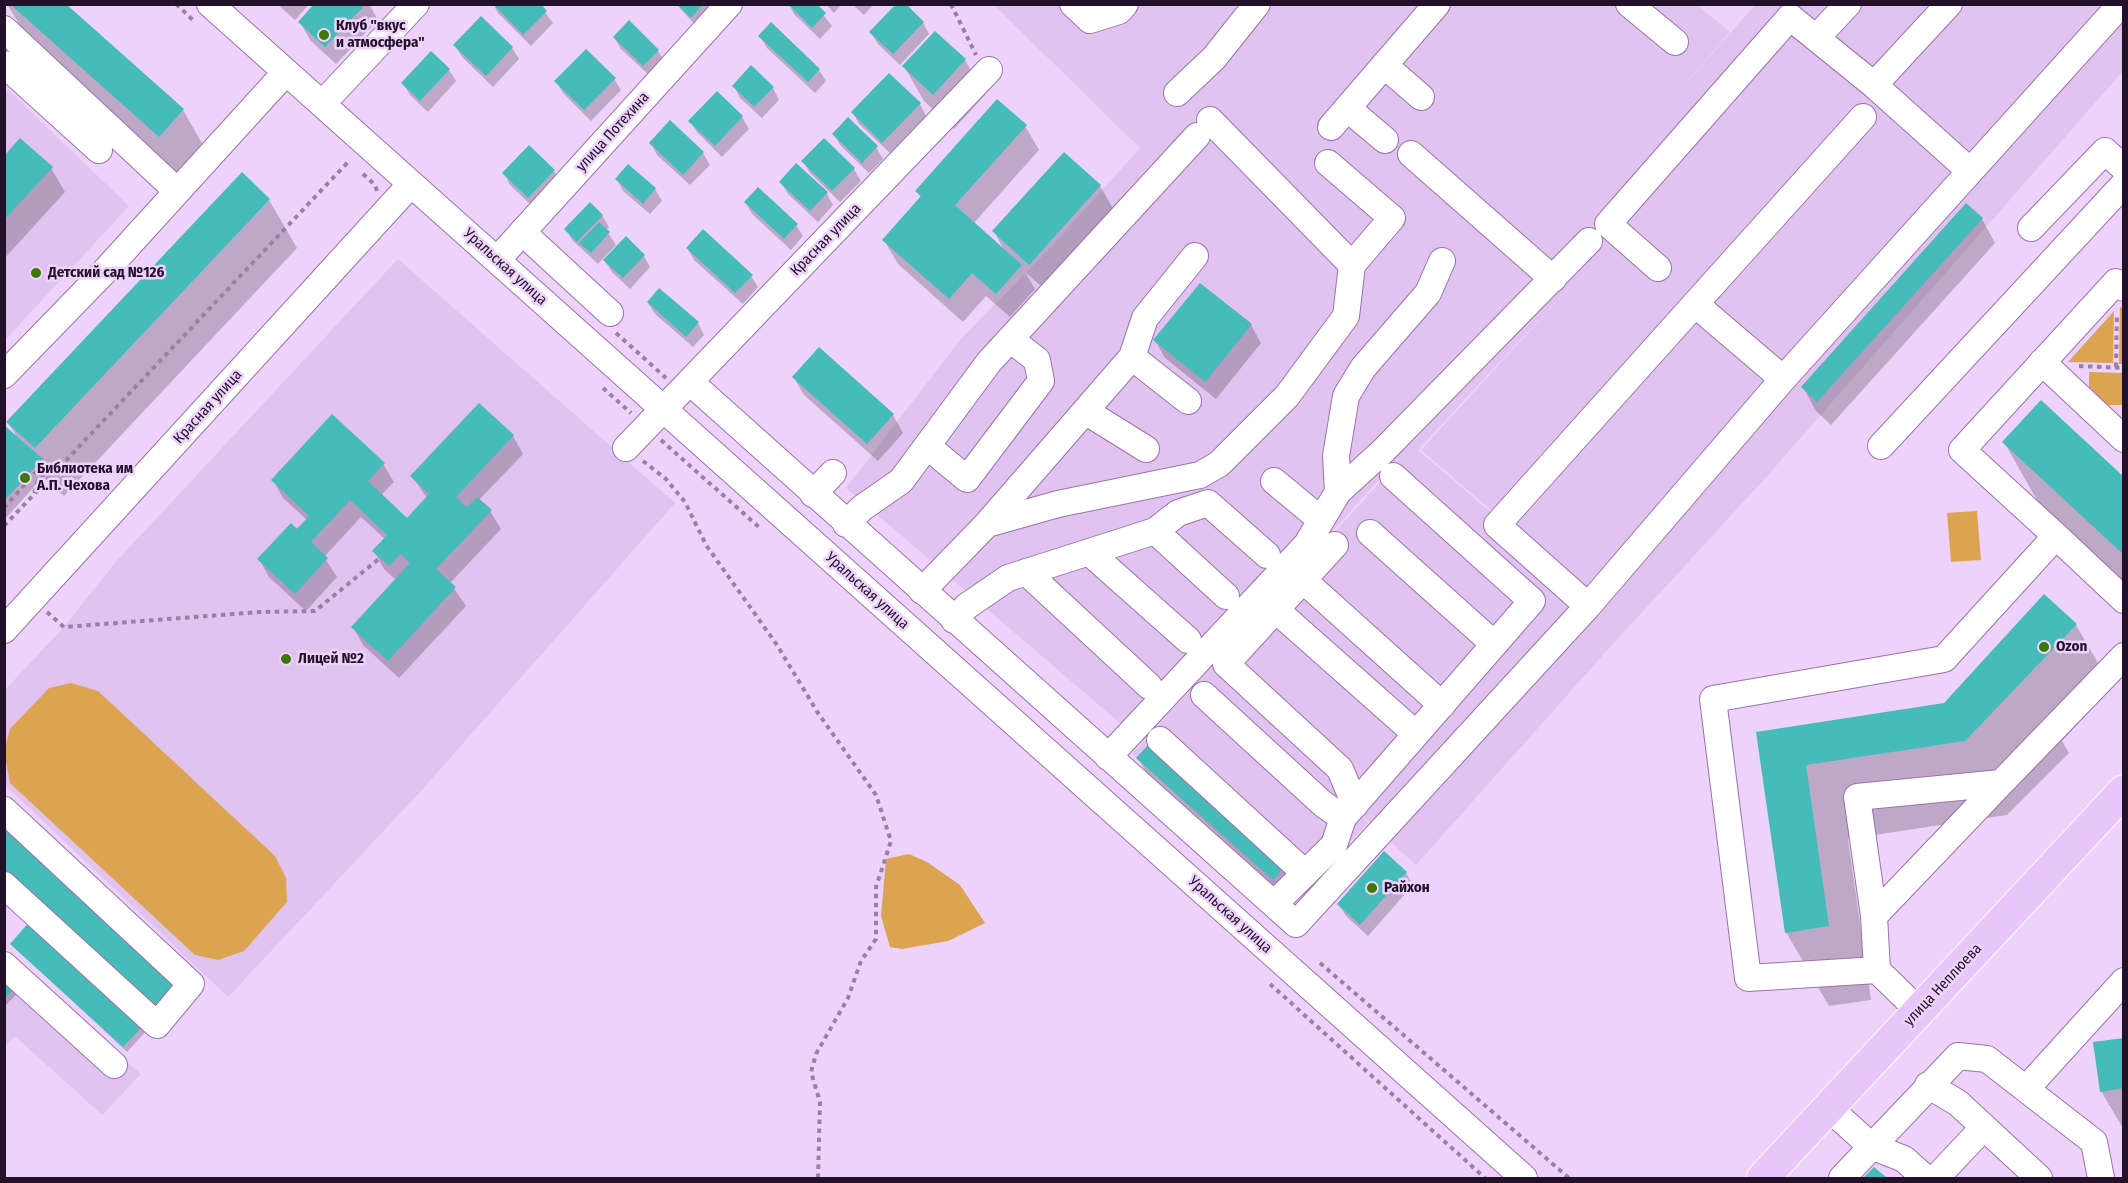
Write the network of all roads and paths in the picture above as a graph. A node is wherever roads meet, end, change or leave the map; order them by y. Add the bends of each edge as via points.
1 (210, 4) edge
2 (416, 4) edge
3 (729, 4) edge
4 (951, 4) edge
5 (1073, 4) edge
6 (1125, 4) edge
7 (1257, 4) edge
8 (1437, 4) edge
9 (1629, 4) edge
10 (1848, 4) edge
11 (1949, 4) edge
12 (2121, 4) edge
13 (4, 29) edge
14 (1816, 38) junction
15 (1675, 42) dead end
16 (4, 64) edge
17 (983, 64) joint
18 (1384, 65) junction
19 (286, 72) junction
20 (1874, 85) junction
21 (1177, 93) dead end
22 (1421, 97) dead end
23 (322, 104) junction
24 (1863, 117) dead end
25 (1385, 140) dead end
26 (100, 150) junction
27 (1411, 154) dead end
28 (349, 160) dead end
29 (1328, 164) dead end
30 (2124, 168) edge
31 (1970, 171) junction
32 (411, 184) junction
33 (2124, 184) edge
34 (176, 190) junction
35 (2031, 228) dead end
36 (522, 232) junction
37 (1589, 241) dead end
38 (1195, 256) dead end
39 (497, 260) junction
40 (1442, 261) dead end
41 (1352, 265) junction
42 (1658, 268) dead end
43 (1553, 279) junction
44 (2120, 288) edge
45 (1695, 304) junction
46 (610, 313) dead end
47 (1010, 339) junction
48 (1132, 357) junction
49 (2042, 362) junction
50 (2074, 366) dead end
51 (2116, 368) junction
52 (2124, 368) edge
53 (4, 375) edge
54 (1783, 379) junction
55 (690, 382) junction
56 (1188, 400) dead end
57 (663, 410) junction
58 (1085, 411) junction
59 (2124, 439) edge
60 (927, 446) junction
61 (1881, 446) dead end
62 (626, 448) joint
63 (1146, 449) dead end
64 (833, 473) dead end
65 (1393, 477) dead end
66 (1274, 481) dead end
67 (1338, 492) junction
68 (813, 494) junction
69 (34, 496) junction
70 (4, 508) edge
71 (1321, 520) junction
72 (846, 524) junction
73 (987, 524) junction
74 (4, 526) edge
75 (1155, 531) junction
76 (1370, 533) dead end
77 (2056, 536) junction
78 (1335, 544) dead end
79 (1089, 552) junction
80 (1267, 555) dead end
81 (380, 558) dead end
82 (1026, 572) junction
83 (1304, 580) junction
84 (922, 591) junction
85 (1226, 596) dead end
86 (32, 600) junction
87 (2124, 600) edge
88 (1588, 606) junction
89 (1276, 610) junction
90 (954, 620) junction
91 (4, 630) edge
92 (1188, 640) dead end
93 (1494, 644) junction
94 (2124, 656) edge
95 (1149, 686) dead end
96 (1204, 695) dead end
97 (1442, 705) junction
98 (1416, 734) junction
99 (1160, 740) dead end
100 (1108, 758) junction
101 (2001, 783) junction
102 (2124, 791) edge
103 (4, 810) edge
104 (1349, 812) junction
105 (1305, 873) junction
106 (4, 885) edge
107 (1274, 904) junction
108 (1874, 916) junction
109 (4, 964) edge
110 (1877, 970) junction
111 (2124, 981) edge
112 (1920, 1011) junction
113 (114, 1065) dead end
114 (1928, 1085) junction
115 (2026, 1089) junction
116 (1830, 1108) junction
117 (1984, 1127) junction
118 (1871, 1146) junction
119 (2023, 1173) edge
120 (818, 1179) edge
121 (1524, 1179) edge
122 (1762, 1179) edge
123 (1842, 1179) edge
124 (1925, 1179) edge
125 (1936, 1179) edge
126 (2101, 1179) edge

1 - 19 street, Уральская улица
2 - 23 street
3 - 36 street, улица Потехина
4 - 17 path
5 - 6 street via 1090,20 1119,11
7 - 21 street via 1214,58
8 - 18 street
9 - 15 street
10 - 14 street
11 - 20 street
12 - 31 street
13 - 26 street
14 - 20 street
14 - 42 street via 1790,17 1608,224
16 - 26 street
17 - 55 street, Красная улица
18 - 22 street
18 - 25 street via 1339,117
19 - 23 street, Уральская улица
19 - 34 street
20 - 31 street
23 - 32 street, Уральская улица
24 - 45 street
26 - 34 street
27 - 43 street
28 - 69 path
29 - 41 street via 1392,218
30 - 35 street via 2105,151
31 - 54 street
32 - 39 street, Уральская улица
32 - 86 street, Красная улица
33 - 61 street
34 - 53 street
36 - 39 street, улица Потехина
36 - 46 street
37 - 43 street
38 - 48 street via 1145,318
39 - 57 street, Уральская улица
40 - 67 street via 1428,293 1363,368 1346,396 1336,456
41 - 47 street via 1204,128
41 - 73 street via 1346,316 1287,396 1219,464 1200,475 1177,481 1058,504
43 - 67 street
44 - 49 street
44 - 51 path
45 - 54 street
45 - 88 street via 1497,525
47 - 60 street
47 - 60 street via 1037,360 1041,381 967,479
48 - 56 street
48 - 58 street
49 - 59 street
49 - 77 street via 1962,450
50 - 51 path
51 - 52 path
54 - 88 street
55 - 57 street, Красная улица
55 - 68 street
57 - 62 street, Красная улица
57 - 121 street, Уральская улица
58 - 63 street
58 - 73 street
60 - 72 street via 901,481
62 - 120 path via 666,479 684,502 706,545 876,795 891,841 876,886 876,939 861,961 848,998 816,1054 811,1072 820,1102
64 - 68 street
65 - 93 street via 1532,601
66 - 71 street
67 - 71 street
68 - 72 street
69 - 70 path via 37,482 48,468 43,464
69 - 74 path
71 - 100 street via 1307,544
72 - 84 street
73 - 84 street
75 - 79 street
75 - 80 street via 1178,513 1208,503
75 - 85 street
76 - 93 street
77 - 87 street
77 - 110 street via 1944,658 1713,699 1748,978
78 - 83 street
79 - 82 street
79 - 92 street
81 - 86 path via 315,611 64,627
82 - 90 street via 967,606
82 - 95 street
83 - 89 street
83 - 97 street
84 - 90 street
86 - 91 street, Красная улица
88 - 107 street via 1296,924
89 - 98 street
89 - 104 street via 1226,664 1340,770
90 - 100 street
93 - 97 street
94 - 101 street
96 - 104 street via 1323,804
97 - 98 street
98 - 104 street
99 - 105 street
100 - 107 street
101 - 108 street
101 - 108 street via 1857,797
102 - 112 main road, улица Неплюева
103 - 106 street via 191,984 157,1025
104 - 105 street via 1334,845
105 - 107 street
108 - 110 street
109 - 113 street
110 - 112 street
111 - 115 street
112 - 116 main road, улица Неплюева
114 - 115 street via 1958,1056 1987,1059
114 - 117 street via 1958,1103
114 - 118 street
115 - 126 street via 2094,1142
116 - 118 street
116 - 122 main road, улица Неплюева
117 - 119 street
117 - 125 street
118 - 123 street
118 - 124 street via 1904,1159

